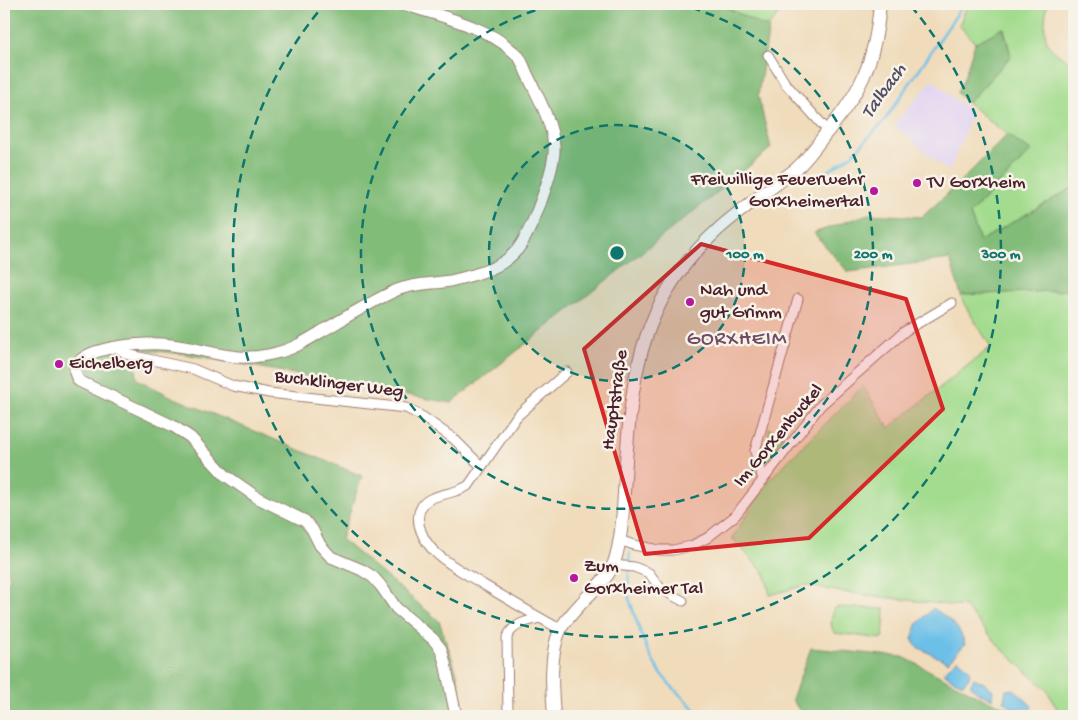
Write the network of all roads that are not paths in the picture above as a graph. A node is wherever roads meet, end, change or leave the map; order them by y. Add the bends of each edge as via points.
1 (404, 4) edge
2 (880, 4) edge
3 (768, 55) dead end
4 (828, 131) junction
5 (798, 299) dead end
6 (952, 303) dead end
7 (118, 348) junction
8 (567, 372) dead end
9 (482, 466) junction
10 (763, 480) junction
11 (619, 540) junction
12 (619, 566) junction
13 (683, 601) dead end
14 (540, 618) junction
15 (560, 629) junction
16 (456, 716) edge
17 (508, 716) edge
18 (554, 716) edge

1 - 7 street via 491,35 519,58 534,89 552,135 554,154 531,224 517,249 490,269 451,281 399,289 306,341 277,353 239,357 163,344
2 - 4 main road, Hauptstraße via 875,45 867,70 854,97
3 - 4 street via 785,83
4 - 11 main road, Hauptstraße via 798,167 732,216 703,243 672,282 656,311 640,356 629,412
5 - 10 street via 755,450
6 - 10 street, Im Gorxenbuckel via 905,331 821,404
7 - 9 street, Buchklinger Weg via 126,354 193,369 233,386 406,408 454,439
7 - 16 street via 95,352 80,359 75,370 79,381 190,437 231,479 263,501 305,521 331,557 373,578 396,608 433,639 440,649
8 - 9 street via 517,416
9 - 14 street via 466,487 426,502 419,513 421,530 436,553 450,564
10 - 11 street, Im Gorxenbuckel via 734,516 707,538 691,546 659,550
11 - 12 main road, Hauptstraße
12 - 13 street via 649,573 661,589
12 - 15 main road, Hauptstraße
14 - 15 street
14 - 17 street via 519,625 507,637
15 - 18 main road via 553,669

